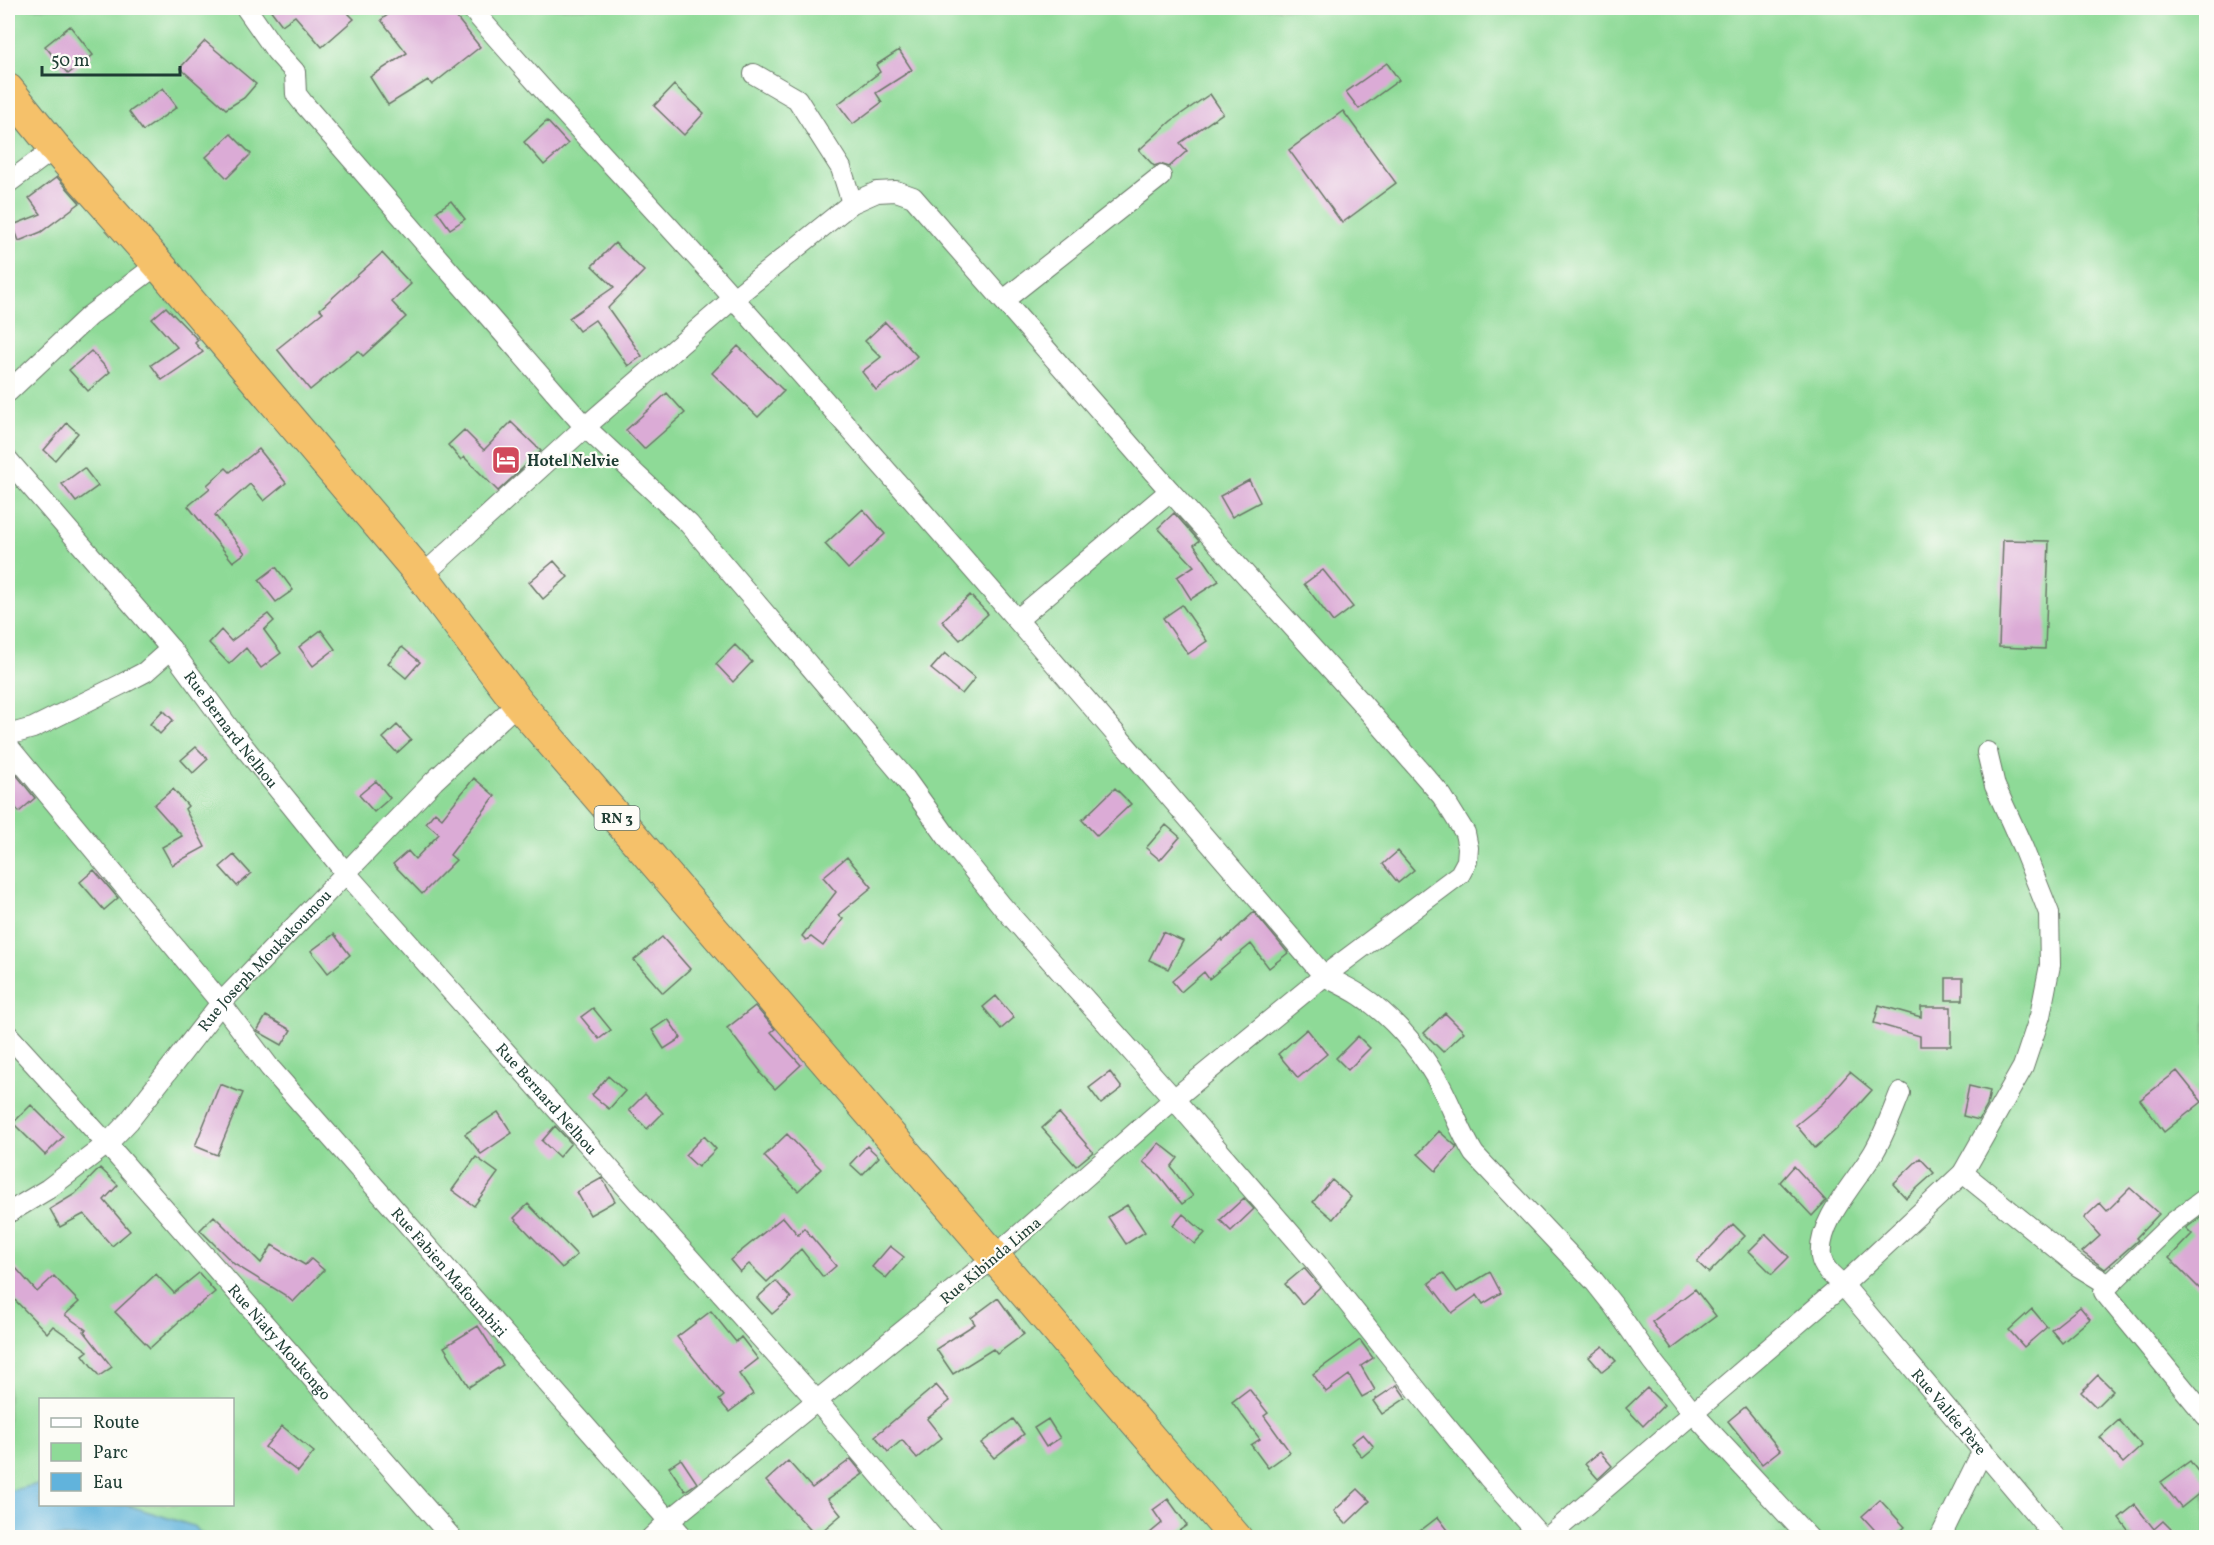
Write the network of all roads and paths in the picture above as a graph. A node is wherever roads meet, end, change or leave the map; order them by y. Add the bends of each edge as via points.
1 (246, 8) edge
2 (471, 8) edge
3 (754, 74) dead end
4 (8, 90) edge
5 (55, 148) junction
6 (1161, 176) dead end
7 (8, 183) edge
8 (852, 203) junction
9 (158, 264) junction
10 (734, 298) junction
11 (1004, 300) junction
12 (8, 392) edge
13 (585, 427) junction
14 (8, 460) edge
15 (1170, 491) junction
16 (422, 576) junction
17 (1018, 619) junction
18 (171, 649) junction
19 (518, 703) junction
20 (8, 735) edge
21 (8, 746) edge
22 (1987, 752) dead end
23 (345, 872) junction
24 (1323, 976) junction
25 (222, 1003) junction
26 (8, 1035) edge
27 (1900, 1093) dead end
28 (1174, 1099) junction
29 (107, 1144) junction
30 (1963, 1173) junction
31 (2206, 1198) edge
32 (8, 1213) edge
33 (994, 1257) junction
34 (1843, 1285) junction
35 (2109, 1285) junction
36 (817, 1401) junction
37 (1693, 1413) junction
38 (2206, 1416) edge
39 (1983, 1450) junction
40 (670, 1520) junction
41 (452, 1538) edge
42 (651, 1538) edge
43 (684, 1538) edge
44 (933, 1538) edge
45 (1236, 1538) edge
46 (1542, 1538) edge
47 (1547, 1538) edge
48 (1809, 1538) edge
49 (1940, 1538) edge
50 (2056, 1538) edge

1 - 13 street via 295,72 299,99
2 - 10 street
3 - 8 street via 797,99 842,168
4 - 5 highway, RN 3
5 - 7 street
5 - 9 highway, RN 3
6 - 11 street
8 - 10 street, Rue Kibinda Lima
8 - 11 street, Rue Kibinda Lima via 877,192 896,191 913,197
9 - 12 street via 89,316
9 - 16 highway, RN 3
10 - 13 street, Rue Kibinda Lima
10 - 17 street
11 - 15 street, Rue Kibinda Lima
13 - 16 street, Rue Kibinda Lima
13 - 28 street via 689,524 904,777 1002,906
14 - 18 street, Rue Bernard Nelhou
15 - 17 street
15 - 24 street, Rue Kibinda Lima via 1381,725 1442,796 1465,833 1467,861 1460,874
16 - 19 highway, RN 3
17 - 24 street
18 - 20 street via 145,672 33,728
18 - 23 street, Rue Bernard Nelhou
19 - 23 street, Rue Joseph Moukakoumou
19 - 33 highway, RN 3
21 - 25 street, Rue Fabien Mafoumbiri
22 - 30 street via 1995,786 2049,913 2050,965 2040,1016 2023,1067
23 - 25 street, Rue Joseph Moukakoumou
23 - 36 street, Rue Bernard Nelhou
24 - 28 street, Rue Kibinda Lima
24 - 37 street via 1381,1010 1406,1038 1435,1075 1474,1154 1594,1281
25 - 29 street, Rue Joseph Moukakoumou
25 - 40 street, Rue Fabien Mafoumbiri via 270,1068
26 - 29 street, Rue Niaty Moukongo
27 - 34 street, Rue Vallée Père via 1874,1152 1831,1217 1821,1245 1821,1259 1827,1271
28 - 33 street, Rue Kibinda Lima
28 - 46 street via 1317,1264 1450,1431
29 - 32 street, Rue Joseph Moukakoumou
29 - 41 street, Rue Niaty Moukongo
30 - 34 street
30 - 35 street via 2078,1266
31 - 35 street via 2175,1221
33 - 36 street, Rue Kibinda Lima
33 - 45 highway, RN 3
34 - 37 street
34 - 39 street, Rue Vallée Père
35 - 38 street via 2104,1292
36 - 40 street, Rue Kibinda Lima
36 - 44 street, Rue Bernard Nelhou
37 - 47 street
37 - 48 street
39 - 49 street
39 - 50 street, Rue Vallée Père
40 - 42 street, Rue Kibinda Lima
40 - 43 street, Rue Fabien Mafoumbiri

